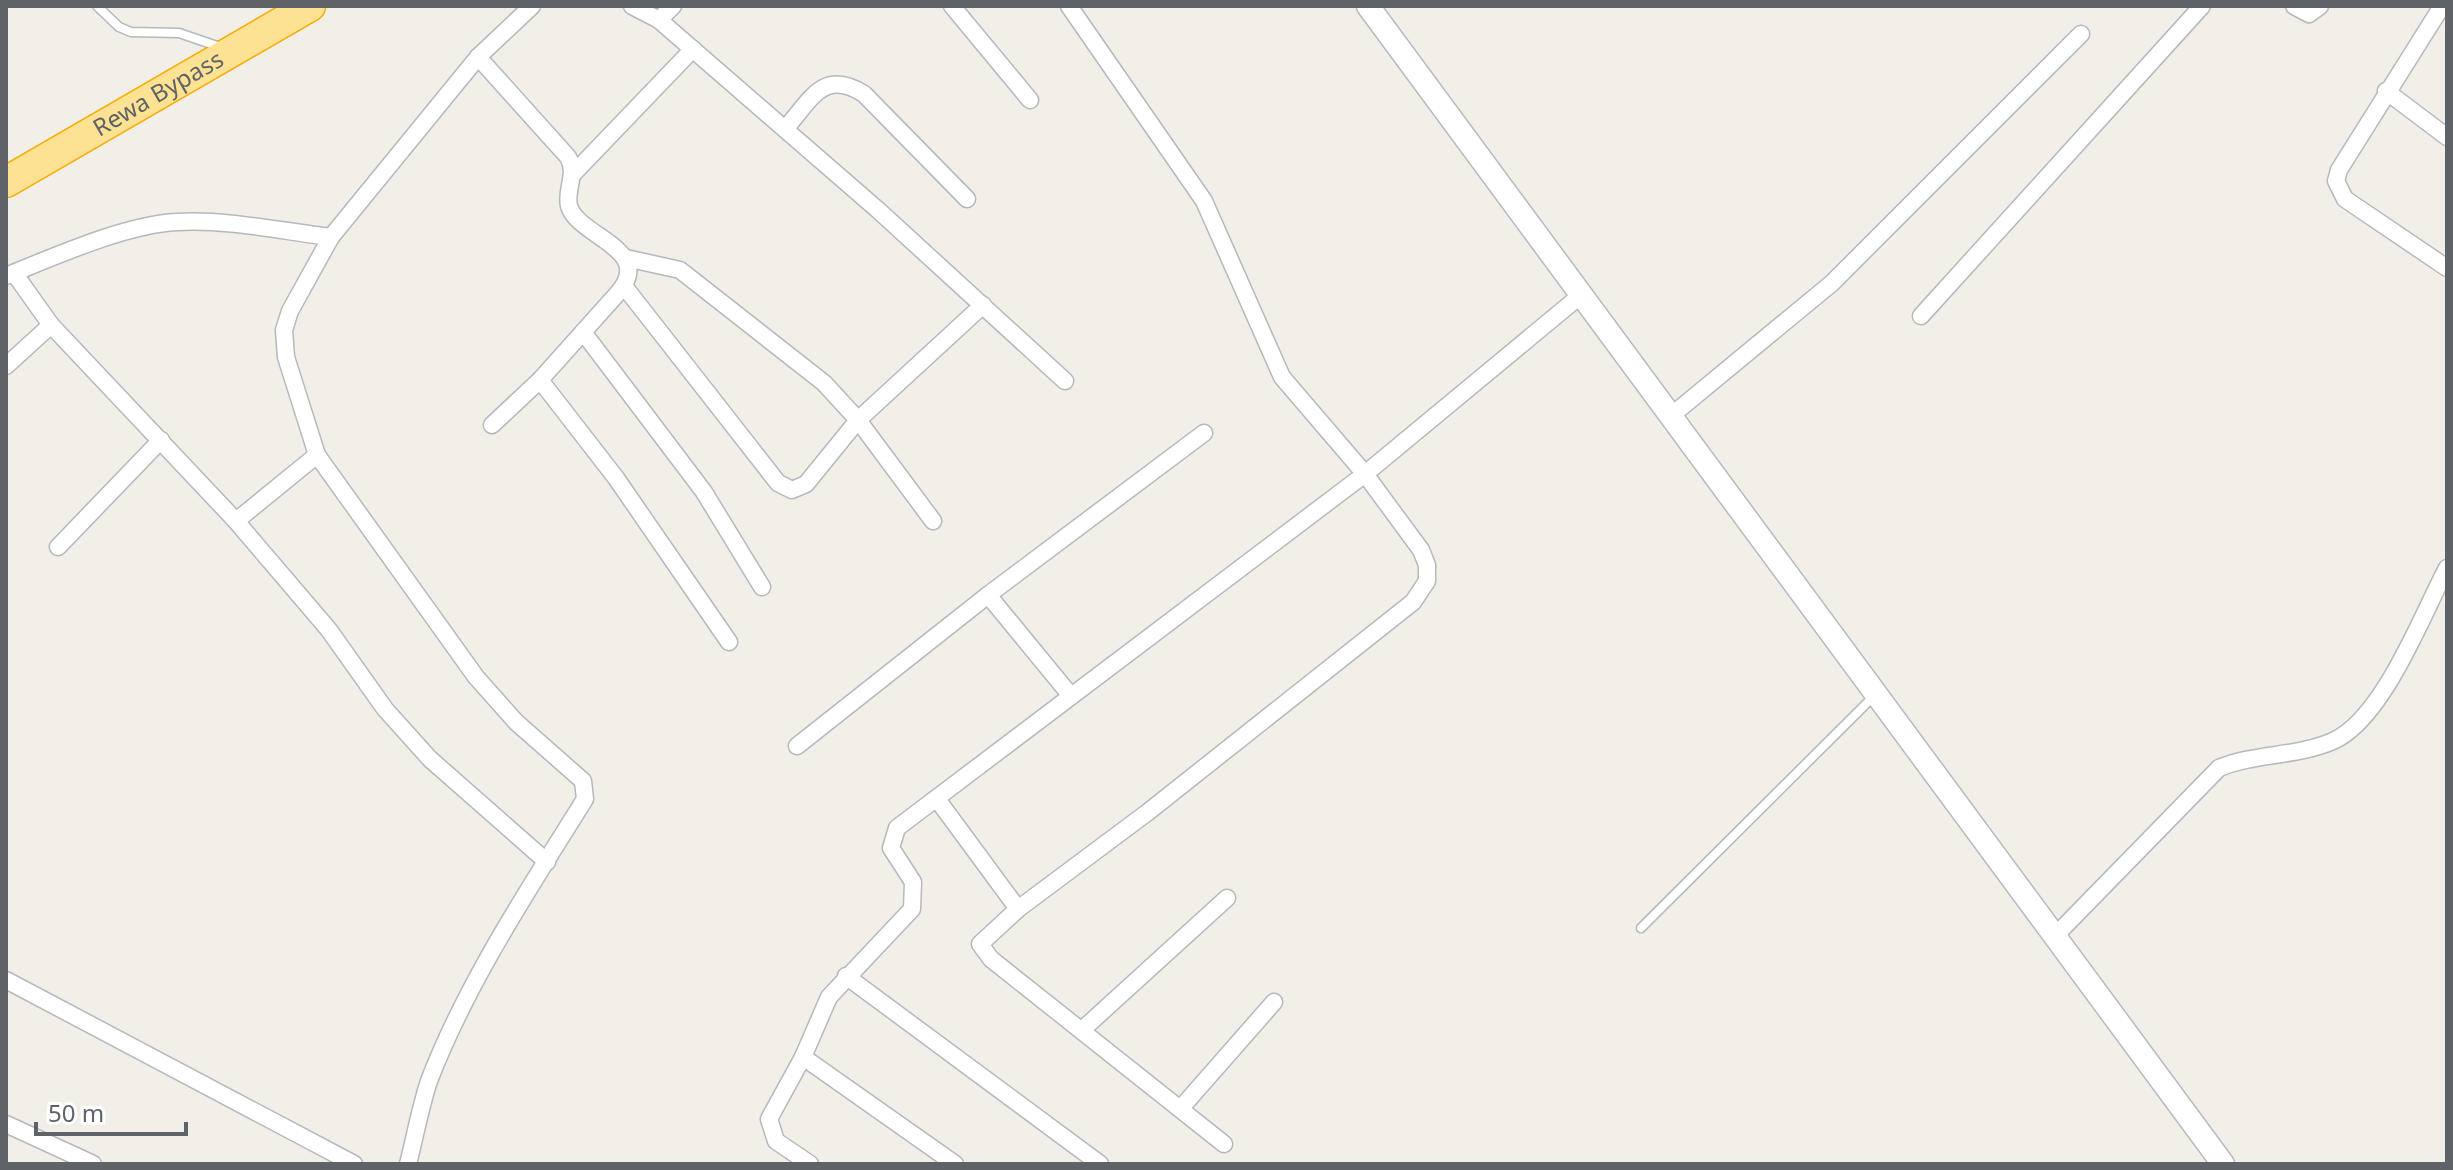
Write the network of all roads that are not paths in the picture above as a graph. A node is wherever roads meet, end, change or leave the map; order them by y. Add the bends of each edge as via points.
1 (97, 6) edge
2 (310, 6) edge
3 (532, 6) edge
4 (632, 6) edge
5 (673, 6) edge
6 (952, 6) edge
7 (1069, 6) edge
8 (1368, 6) edge
9 (2202, 6) edge
10 (2294, 6) edge
11 (2320, 6) edge
12 (2442, 6) edge
13 (659, 20) junction
14 (2081, 34) dead end
15 (693, 49) junction
16 (234, 52) junction
17 (478, 57) junction
18 (2386, 91) junction
19 (1030, 100) dead end
20 (785, 129) junction
21 (2447, 137) edge
22 (573, 174) junction
23 (6, 182) edge
24 (967, 199) dead end
25 (331, 237) junction
26 (626, 258) junction
27 (2447, 268) edge
28 (10, 275) edge
29 (624, 286) junction
30 (1581, 295) junction
31 (983, 305) junction
32 (1921, 316) dead end
33 (51, 325) junction
34 (583, 332) junction
35 (6, 366) edge
36 (540, 380) junction
37 (1065, 381) dead end
38 (1672, 415) junction
39 (858, 420) junction
40 (492, 425) dead end
41 (1204, 433) dead end
42 (161, 440) junction
43 (317, 455) junction
44 (1365, 474) junction
45 (236, 521) junction
46 (933, 521) dead end
47 (58, 547) dead end
48 (2447, 568) edge
49 (762, 587) dead end
50 (988, 595) junction
51 (729, 642) dead end
52 (1876, 694) junction
53 (1071, 696) junction
54 (797, 746) dead end
55 (937, 799) junction
56 (547, 862) junction
57 (1227, 898) dead end
58 (1018, 909) junction
59 (1641, 928) dead end
60 (2054, 937) junction
61 (846, 976) junction
62 (6, 980) edge
63 (1274, 1002) dead end
64 (1083, 1029) junction
65 (803, 1057) junction
66 (1181, 1108) junction
67 (6, 1124) edge
68 (1224, 1144) dead end
69 (93, 1164) edge
70 (354, 1164) edge
71 (408, 1164) edge
72 (810, 1164) edge
73 (955, 1164) edge
74 (1100, 1164) edge
75 (2223, 1164) edge

1 - 16 lane via 131,32 179,33
2 - 16 highway, Rewa Bypass
3 - 17 street
4 - 13 street
5 - 13 street
6 - 19 street
7 - 44 street via 1204,201 1282,377
8 - 30 street
9 - 32 street
10 - 11 street via 2309,14
12 - 18 street
13 - 15 street
14 - 38 street via 1832,283
15 - 20 street
15 - 22 street
16 - 23 highway, Rewa Bypass
17 - 22 street via 568,157
17 - 25 street
18 - 21 street
18 - 27 street via 2339,170 2338,191
20 - 24 street via 819,90 846,82
20 - 31 street
22 - 26 street via 569,196 574,216
25 - 28 street via 174,222 144,226
25 - 43 street via 284,330 286,357
26 - 29 street
26 - 39 street via 680,270 824,383
28 - 33 street
29 - 34 street
29 - 39 street via 778,483 792,490 806,484
30 - 38 street
30 - 44 street
31 - 37 street
31 - 39 street
33 - 35 street
33 - 42 street
34 - 36 street
34 - 49 street via 704,492
36 - 40 street
36 - 51 street via 616,478
38 - 52 street
39 - 46 street
41 - 50 street
42 - 45 street
42 - 47 street
43 - 45 street
43 - 56 street via 476,677 516,722 583,781 585,799
44 - 53 street
44 - 58 street via 1421,550 1427,565 1422,592
45 - 56 street via 421,749
48 - 60 street via 2387,681 2355,727 2334,741 2293,754 2219,768
50 - 53 street
50 - 54 street
52 - 59 lane
52 - 60 street
53 - 55 street
55 - 58 street
55 - 61 street via 897,828 891,841 913,882 912,909
56 - 71 street via 446,1040 428,1085
57 - 64 street
58 - 64 street via 982,939 980,948
60 - 75 street
61 - 65 street via 829,997
61 - 74 street
62 - 70 street
63 - 66 street
64 - 66 street
65 - 72 street via 769,1119 776,1141
65 - 73 street
66 - 68 street
67 - 69 street

